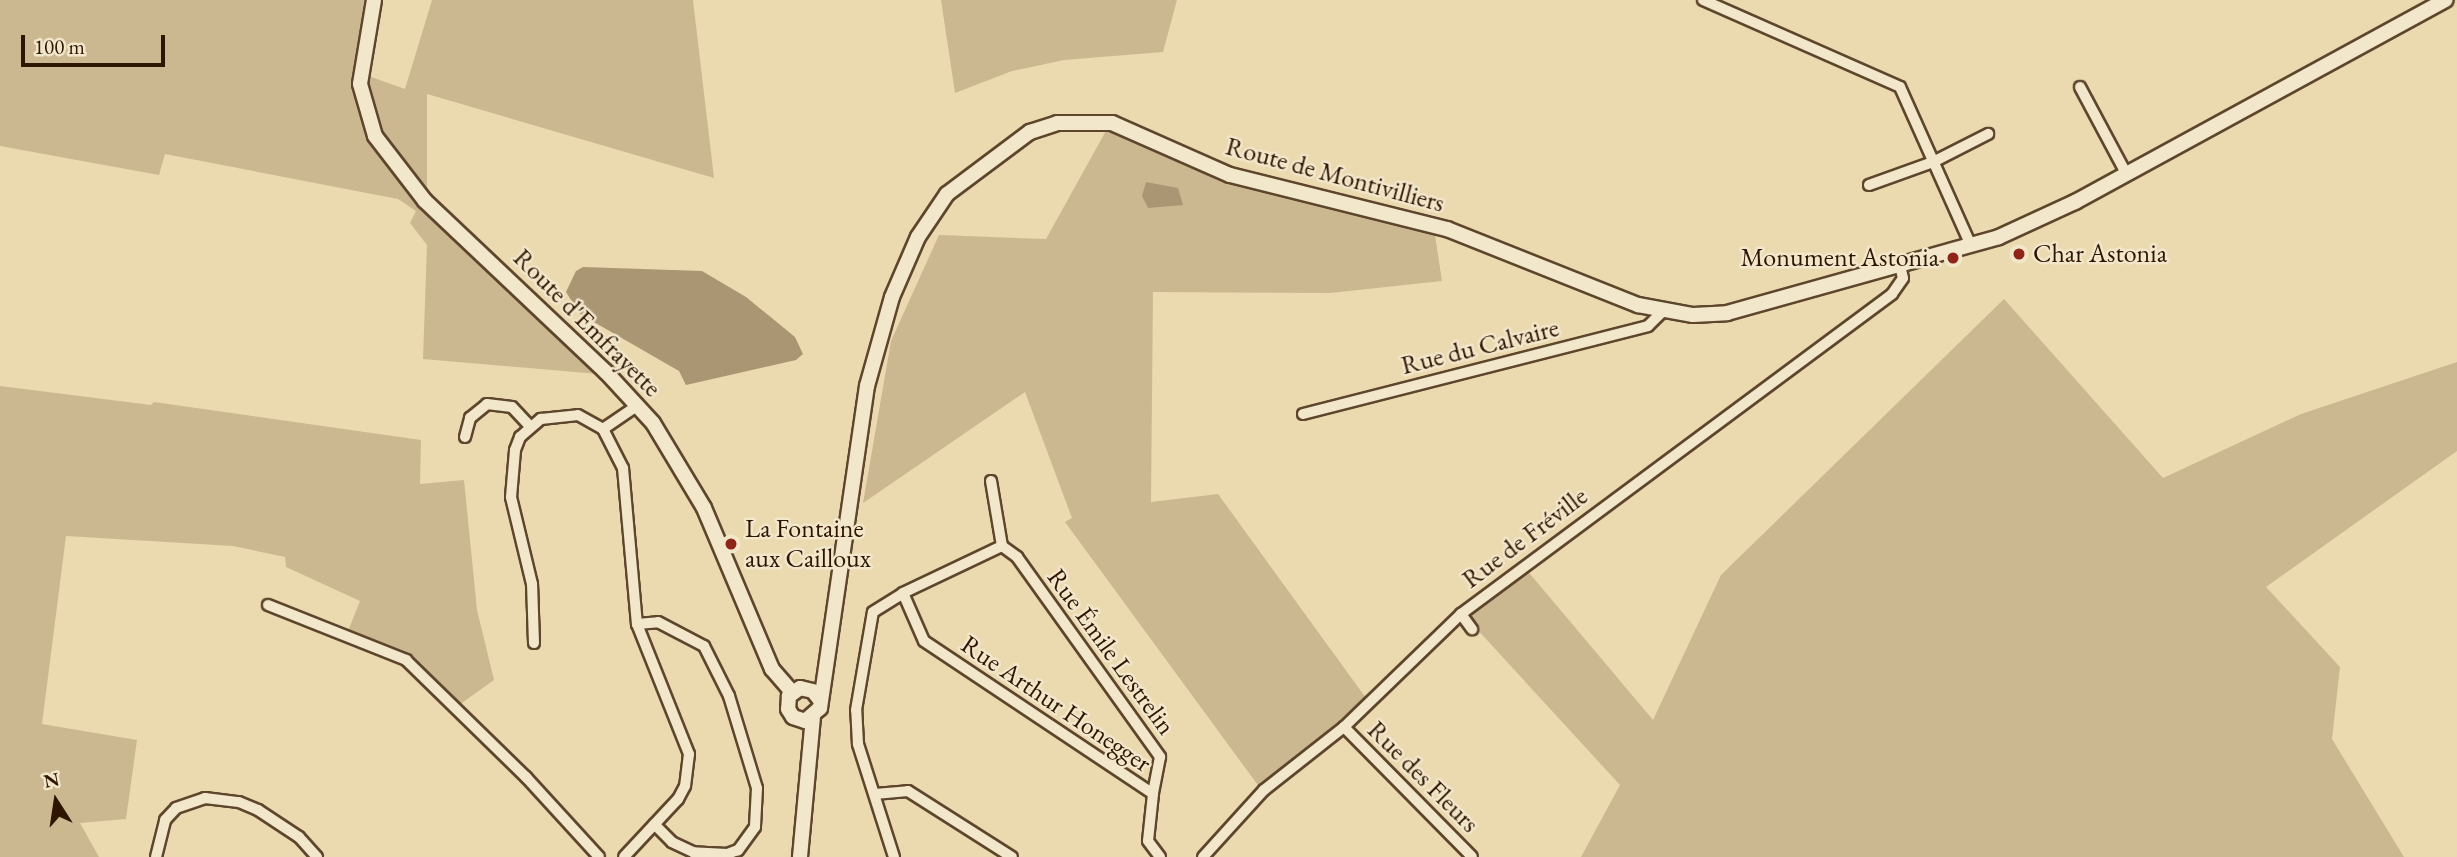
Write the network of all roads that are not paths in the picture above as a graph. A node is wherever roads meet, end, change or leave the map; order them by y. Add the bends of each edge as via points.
1 (374, 0) edge
2 (1703, 0) edge
3 (2446, 0) edge
4 (2080, 87) dead end
5 (1987, 134) dead end
6 (1933, 162) junction
7 (2126, 173) junction
8 (1869, 186) dead end
9 (1971, 246) junction
10 (1896, 267) junction
11 (1662, 312) junction
12 (638, 405) junction
13 (1303, 414) dead end
14 (529, 425) junction
15 (603, 429) junction
16 (465, 438) dead end
17 (991, 481) dead end
18 (1002, 546) junction
19 (903, 593) junction
20 (268, 605) dead end
21 (1461, 614) junction
22 (637, 624) junction
23 (1472, 629) dead end
24 (534, 643) dead end
25 (830, 653) junction
26 (799, 690) junction
27 (820, 700) junction
28 (813, 718) junction
29 (796, 719) junction
30 (1344, 727) junction
31 (808, 775) junction
32 (875, 794) junction
33 (1153, 794) junction
34 (654, 824) junction
35 (156, 857) edge
36 (317, 857) edge
37 (599, 857) edge
38 (624, 857) edge
39 (800, 857) edge
40 (894, 857) edge
41 (1012, 857) edge
42 (1160, 857) edge
43 (1203, 857) edge
44 (1472, 857) edge

1 - 12 street, Route d'Emfrayette via 360,84 375,136 425,201
2 - 6 street via 1900,87
3 - 7 street, Route de Montivilliers
4 - 7 street
5 - 6 street
6 - 8 street
6 - 9 street
7 - 9 street, Route de Montivilliers via 2063,208
9 - 10 street, Route de Montivilliers
10 - 11 street, Route de Montivilliers via 1727,313
10 - 21 street, Rue de Fréville via 1900,285
11 - 13 street, Rue du Calvaire via 1648,326
11 - 25 street, Route de Montivilliers via 1447,229 1230,174 1112,123 1057,123 1030,132 947,194 918,237 892,297 867,386
12 - 15 street
12 - 26 street, Route d'Emfrayette via 704,508 772,669
14 - 15 street via 566,413
14 - 16 street via 512,407 487,404 470,418
14 - 24 street via 515,450 511,497 532,584
15 - 22 street via 623,468 628,490 629,563
17 - 18 street
18 - 19 street
18 - 33 street, Rue Émile Lestrelin via 1017,557 1160,757
19 - 32 street via 873,612 856,710 859,744
19 - 33 street, Rue Arthur Honegger via 924,641
20 - 37 street via 405,660 554,805
21 - 23 street
21 - 30 street, Rue de Fréville
22 - 34 street via 689,754 685,786
22 - 34 street via 658,622 704,646 729,696 757,788 755,828 738,850 727,854 693,852 672,842
25 - 26 street, Route de Montivilliers via 817,678
25 - 27 street, Route de Montivilliers
26 - 27 street, Route d'Emfrayette
26 - 29 street via 787,705
27 - 28 street, Route de Montivilliers
28 - 29 street
28 - 31 street, Route de Montivilliers
29 - 31 street
30 - 43 street, Rue de Fréville via 1264,790
30 - 44 street, Rue des Fleurs
31 - 39 street, Route de Montivilliers
32 - 40 street
32 - 41 street via 908,791
33 - 42 street, Rue Arthur Honegger via 1148,841
34 - 38 street
35 - 36 street via 159,832 176,808 191,800 221,798 280,822

